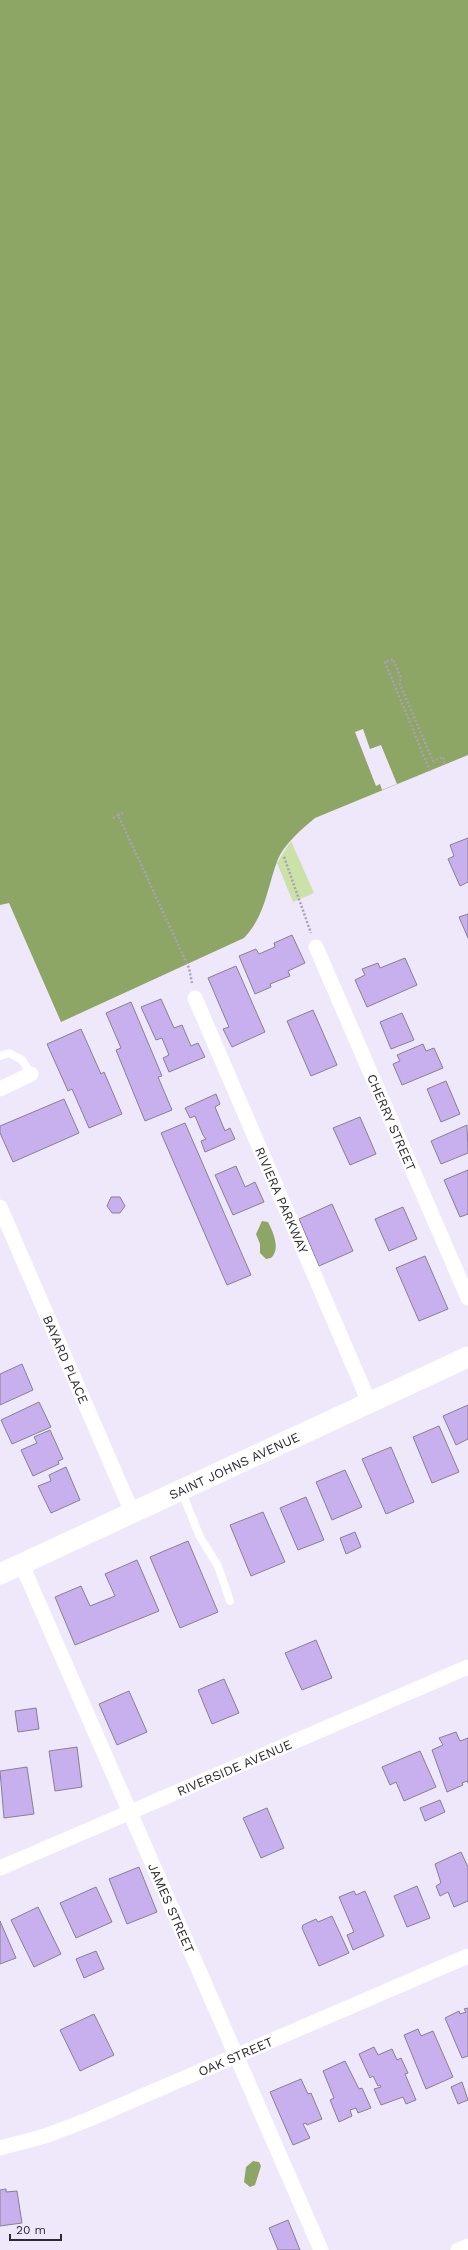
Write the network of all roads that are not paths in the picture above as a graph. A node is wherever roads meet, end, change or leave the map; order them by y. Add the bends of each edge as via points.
1 (316, 947) road end
2 (195, 998) dead end
3 (0, 1056) edge
4 (31, 1074) joint
5 (0, 1088) edge
6 (0, 1207) edge
7 (468, 1298) edge
8 (468, 1357) edge
9 (369, 1402) junction
10 (181, 1490) junction
11 (132, 1512) junction
12 (22, 1565) junction
13 (0, 1574) edge
14 (230, 1601) dead end
15 (468, 1667) edge
16 (130, 1812) junction
17 (0, 1868) edge
18 (468, 1956) edge
19 (236, 2057) junction
20 (0, 2148) edge
21 (468, 2246) edge
22 (321, 2250) edge
23 (458, 2250) edge

1 - 7 street, CHERRY STREET
2 - 9 street, RIVIERA PARKWAY
3 - 4 lane via 8,1053 22,1060
4 - 5 street
6 - 11 street, BAYARD PLACE
8 - 9 main road, SAINT JOHNS AVENUE
9 - 10 main road, SAINT JOHNS AVENUE
10 - 11 main road, SAINT JOHNS AVENUE
10 - 14 lane via 200,1537 218,1566
11 - 12 main road, SAINT JOHNS AVENUE
12 - 13 main road, SAINT JOHNS AVENUE
12 - 16 street, JAMES STREET
15 - 16 street, RIVERSIDE AVENUE
16 - 17 street, RIVERSIDE AVENUE
16 - 19 street, JAMES STREET
18 - 19 street, OAK STREET
19 - 20 street, OAK STREET via 59,2131
19 - 22 street, JAMES STREET
21 - 23 street

